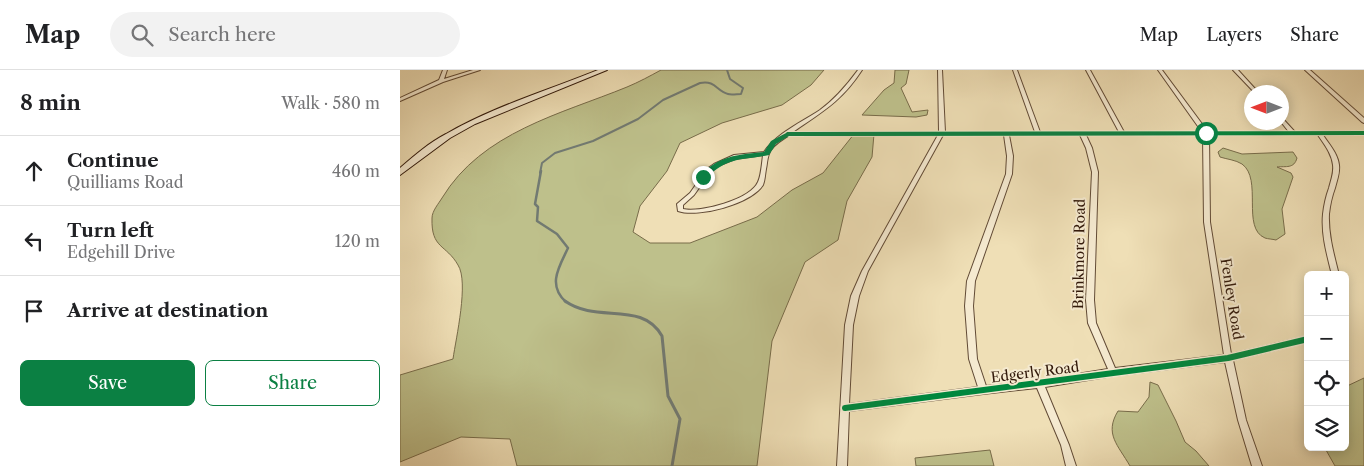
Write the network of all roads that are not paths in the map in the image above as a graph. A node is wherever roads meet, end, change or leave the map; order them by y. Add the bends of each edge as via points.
1 (445, 70) edge
2 (478, 70) edge
3 (604, 70) edge
4 (860, 70) edge
5 (940, 70) edge
6 (1015, 70) edge
7 (1088, 70) edge
8 (1160, 70) edge
9 (1235, 70) edge
10 (1307, 70) edge
11 (442, 81) junction
12 (1249, 85) edge
13 (400, 100) edge
14 (1364, 121) edge
15 (808, 122) junction
16 (1289, 128) edge
17 (942, 133) junction
18 (1038, 133) junction
19 (1082, 133) junction
20 (1122, 133) junction
21 (1206, 133) junction
22 (1293, 133) junction
23 (1319, 133) junction
24 (1364, 133) edge
25 (788, 134) junction
26 (818, 134) junction
27 (1006, 134) junction
28 (766, 154) junction
29 (400, 172) edge
30 (1335, 271) edge
31 (1304, 340) edge
32 (1228, 358) junction
33 (1113, 372) junction
34 (1040, 384) junction
35 (983, 390) junction
36 (845, 408) junction
37 (842, 466) edge
38 (1071, 466) edge
39 (1257, 466) edge

1 - 11 street
2 - 11 street
3 - 29 street via 481,117 438,141
4 - 15 street via 839,97
5 - 17 street
6 - 18 street
7 - 20 street
8 - 21 street
9 - 12 street
10 - 14 street
11 - 13 street
15 - 25 street
15 - 26 street
16 - 22 street
17 - 26 street
17 - 27 street
17 - 36 street via 854,296 849,325
18 - 19 street
18 - 27 street
19 - 20 street
19 - 33 street, Brinkmore Road via 1095,172 1092,323
20 - 21 street
21 - 22 street
21 - 32 street, Fenley Road via 1207,222
22 - 23 street
23 - 24 street
23 - 30 street via 1337,162 1337,176 1330,192 1326,216
25 - 26 street
25 - 28 street via 773,142
27 - 35 street via 1009,174 971,280 969,306 973,359
28 - 28 street via 734,157 708,170 692,194 680,204 680,210 696,212 744,198 761,184
31 - 32 street, Edgerly Road
32 - 33 street, Edgerly Road
32 - 39 street, Fenley Road via 1242,420
33 - 34 street, Edgerly Road
34 - 35 street, Edgerly Road
34 - 38 street
35 - 36 street, Edgerly Road
36 - 37 street

